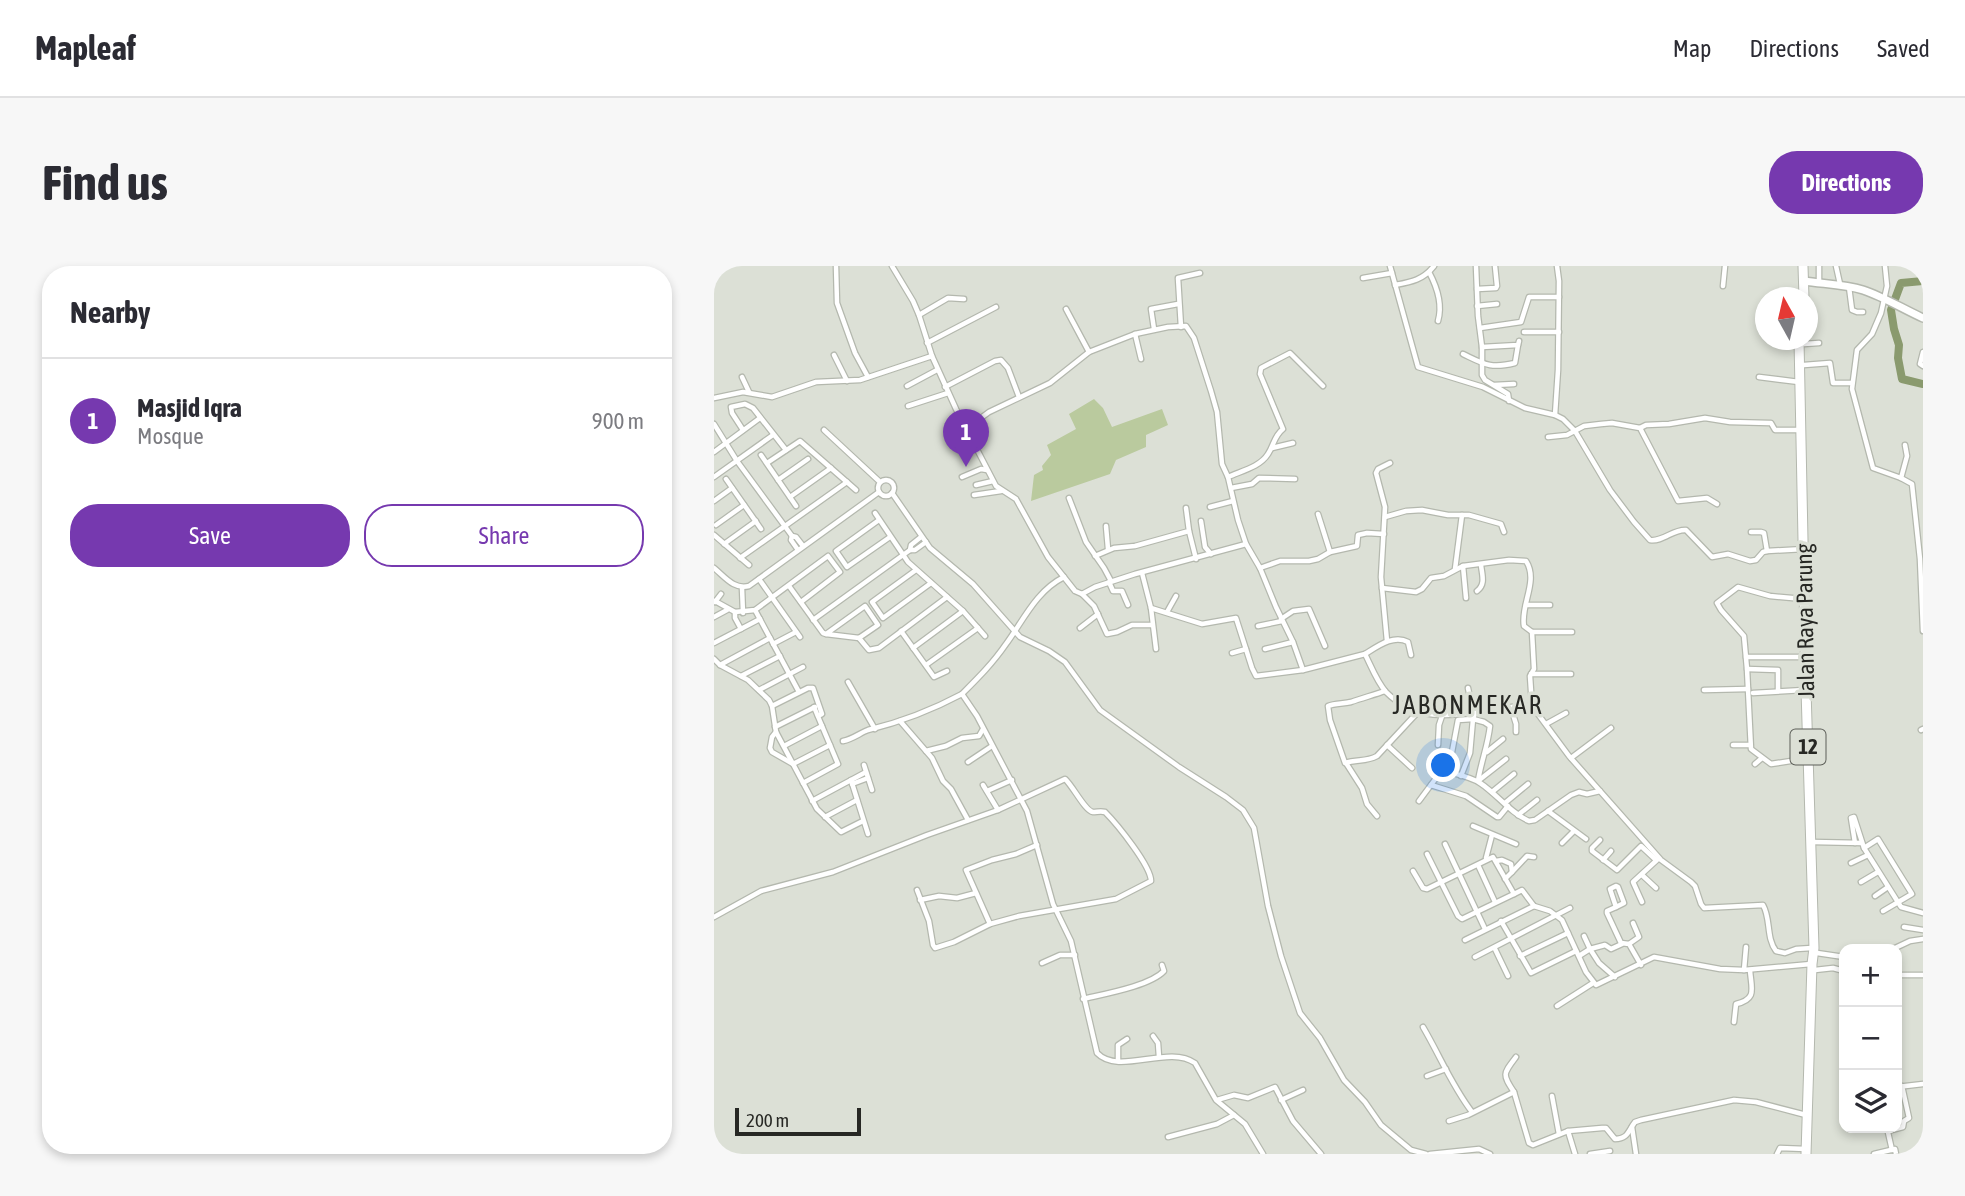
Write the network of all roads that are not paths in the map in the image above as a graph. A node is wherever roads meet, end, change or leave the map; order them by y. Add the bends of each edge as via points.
1 (835, 266) edge
2 (892, 266) edge
3 (1390, 266) edge
4 (1434, 266) edge
5 (1476, 266) edge
6 (1495, 266) edge
7 (1557, 266) edge
8 (1725, 266) edge
9 (1801, 266) edge
10 (1819, 266) edge
11 (1836, 266) edge
12 (1885, 266) edge
13 (1429, 272) junction
14 (1200, 273) dead end
15 (1392, 273) junction
16 (1363, 278) dead end
17 (1804, 281) junction
18 (1819, 283) junction
19 (1395, 285) junction
20 (1840, 285) junction
21 (1723, 286) dead end
22 (1801, 287) edge
23 (1803, 287) edge
24 (1849, 287) junction
25 (1477, 289) junction
26 (1559, 297) junction
27 (964, 299) dead end
28 (1886, 299) junction
29 (1178, 304) junction
30 (1497, 304) dead end
31 (1478, 306) junction
32 (996, 307) dead end
33 (1066, 309) dead end
34 (1863, 312) dead end
35 (919, 315) junction
36 (1923, 318) edge
37 (1437, 321) dead end
38 (1181, 327) junction
39 (1480, 328) junction
40 (1154, 329) junction
41 (1524, 332) dead end
42 (1559, 332) junction
43 (1135, 334) junction
44 (927, 343) junction
45 (1482, 347) junction
46 (1801, 350) edge
47 (1803, 350) edge
48 (1089, 352) junction
49 (1923, 352) edge
50 (1463, 354) dead end
51 (834, 355) dead end
52 (932, 356) junction
53 (1141, 359) dead end
54 (1483, 365) junction
55 (1804, 365) junction
56 (1923, 366) edge
57 (937, 370) junction
58 (742, 377) dead end
59 (868, 377) junction
60 (1759, 377) dead end
61 (847, 382) junction
62 (1799, 382) junction
63 (1853, 383) junction
64 (1514, 384) dead end
65 (1493, 385) junction
66 (907, 386) dead end
67 (1323, 386) dead end
68 (945, 387) junction
69 (749, 392) junction
70 (948, 393) junction
71 (1019, 397) junction
72 (714, 398) edge
73 (1509, 401) junction
74 (908, 406) dead end
75 (1555, 415) junction
76 (760, 418) junction
77 (714, 424) edge
78 (1640, 428) junction
79 (966, 429) junction
80 (743, 430) junction
81 (824, 430) dead end
82 (1802, 430) junction
83 (1575, 431) junction
84 (772, 435) junction
85 (1548, 437) dead end
86 (726, 443) junction
87 (1293, 443) dead end
88 (1905, 444) dead end
89 (1271, 448) junction
90 (786, 450) junction
91 (714, 452) edge
92 (761, 455) dead end
93 (808, 459) dead end
94 (737, 461) junction
95 (767, 463) junction
96 (1391, 463) dead end
97 (831, 468) junction
98 (987, 470) junction
99 (714, 477) edge
100 (962, 477) dead end
101 (1228, 477) junction
102 (1901, 478) junction
103 (726, 479) dead end
104 (1295, 479) dead end
105 (778, 480) junction
106 (993, 481) junction
107 (847, 482) junction
108 (880, 482) junction
109 (976, 485) dead end
110 (732, 488) junction
111 (1231, 488) junction
112 (856, 490) dead end
113 (1003, 491) junction
114 (879, 492) junction
115 (892, 494) junction
116 (974, 495) dead end
117 (790, 497) junction
118 (1069, 498) dead end
119 (714, 501) edge
120 (1233, 501) junction
121 (1717, 504) dead end
122 (744, 505) junction
123 (796, 506) dead end
124 (1210, 507) dead end
125 (1186, 508) dead end
126 (875, 513) dead end
127 (1318, 514) dead end
128 (1462, 515) junction
129 (1385, 517) junction
130 (879, 520) junction
131 (755, 521) junction
132 (1201, 521) dead end
133 (716, 525) dead end
134 (785, 526) junction
135 (1106, 526) dead end
136 (761, 529) dead end
137 (1189, 531) junction
138 (1751, 532) dead end
139 (1504, 533) dead end
140 (1384, 534) junction
141 (714, 535) edge
142 (890, 537) junction
143 (921, 537) junction
144 (926, 542) junction
145 (724, 544) junction
146 (1246, 544) junction
147 (800, 548) junction
148 (1805, 549) junction
149 (910, 550) junction
150 (1108, 550) junction
151 (1767, 551) junction
152 (1330, 552) junction
153 (1211, 554) junction
154 (903, 556) junction
155 (1095, 556) junction
156 (740, 558) junction
157 (1196, 559) junction
158 (749, 565) dead end
159 (1481, 565) junction
160 (1463, 566) junction
161 (714, 568) edge
162 (1260, 568) junction
163 (1455, 569) junction
164 (916, 570) junction
165 (1142, 573) junction
166 (1064, 578) junction
167 (759, 579) junction
168 (1110, 582) junction
169 (931, 583) junction
170 (789, 586) junction
171 (742, 588) junction
172 (1382, 588) junction
173 (1477, 591) dead end
174 (721, 594) dead end
175 (1082, 594) junction
176 (1176, 596) dead end
177 (947, 597) junction
178 (773, 598) junction
179 (1466, 598) dead end
180 (1804, 599) junction
181 (715, 602) edge
182 (801, 602) junction
183 (1128, 605) dead end
184 (1525, 605) junction
185 (1550, 605) dead end
186 (1151, 608) junction
187 (728, 610) junction
188 (755, 610) junction
189 (963, 611) junction
190 (735, 612) junction
191 (1167, 612) junction
192 (743, 613) junction
193 (1098, 614) junction
194 (714, 617) edge
195 (760, 619) junction
196 (813, 620) junction
197 (1282, 620) junction
198 (1152, 625) junction
199 (1258, 626) dead end
200 (978, 628) junction
201 (1080, 628) dead end
202 (741, 629) junction
203 (901, 631) junction
204 (1923, 631) edge
205 (796, 632) junction
206 (1014, 632) junction
207 (1532, 632) junction
208 (1572, 632) dead end
209 (825, 634) junction
210 (985, 636) dead end
211 (800, 637) dead end
212 (770, 638) junction
213 (859, 638) junction
214 (1387, 641) junction
215 (1293, 642) junction
216 (714, 643) edge
217 (773, 644) junction
218 (1325, 646) dead end
219 (914, 648) junction
220 (1156, 649) dead end
221 (1246, 649) junction
222 (1265, 649) dead end
223 (1232, 653) dead end
224 (1365, 654) junction
225 (1411, 655) dead end
226 (780, 656) junction
227 (1746, 657) junction
228 (1805, 657) junction
229 (714, 659) edge
230 (720, 665) junction
231 (926, 665) junction
232 (803, 667) dead end
233 (1747, 669) junction
234 (1303, 670) junction
235 (947, 671) dead end
236 (789, 674) junction
237 (1531, 674) junction
238 (1571, 674) dead end
239 (741, 676) junction
240 (848, 682) dead end
241 (1468, 688) dead end
242 (759, 690) junction
243 (1704, 690) dead end
244 (1807, 690) junction
245 (1385, 691) junction
246 (1751, 691) junction
247 (799, 692) junction
248 (1778, 692) junction
249 (962, 694) junction
250 (772, 706) junction
251 (817, 706) junction
252 (1532, 706) junction
253 (1511, 708) junction
254 (1474, 711) junction
255 (1417, 713) junction
256 (1566, 713) dead end
257 (1442, 716) junction
258 (1473, 719) junction
259 (900, 721) junction
260 (1546, 724) junction
261 (822, 726) junction
262 (776, 729) junction
263 (875, 729) junction
264 (983, 729) junction
265 (1611, 729) dead end
266 (1516, 732) dead end
267 (1503, 740) dead end
268 (843, 741) dead end
269 (830, 745) junction
270 (1387, 745) junction
271 (1438, 745) dead end
272 (1733, 745) dead end
273 (1750, 745) junction
274 (784, 746) junction
275 (992, 746) junction
276 (926, 751) junction
277 (1486, 753) junction
278 (1571, 758) junction
279 (1762, 758) junction
280 (1809, 758) junction
281 (1506, 759) dead end
282 (968, 762) dead end
283 (1345, 763) junction
284 (793, 764) junction
285 (1755, 764) dead end
286 (864, 765) dead end
287 (1412, 768) dead end
288 (1442, 770) junction
289 (1514, 774) dead end
290 (867, 775) junction
291 (1461, 776) junction
292 (1012, 780) junction
293 (1478, 781) junction
294 (851, 782) junction
295 (803, 783) junction
296 (1528, 784) dead end
297 (983, 785) dead end
298 (1431, 785) junction
299 (872, 790) dead end
300 (987, 791) junction
301 (1492, 792) junction
302 (1600, 792) junction
303 (812, 800) junction
304 (857, 800) junction
305 (1022, 800) junction
306 (1537, 800) dead end
307 (1419, 802) dead end
308 (1507, 805) junction
309 (998, 810) junction
310 (1548, 811) junction
311 (1518, 815) junction
312 (1377, 816) dead end
313 (825, 817) junction
314 (968, 820) junction
315 (863, 821) junction
316 (1473, 826) dead end
317 (1574, 831) junction
318 (867, 834) dead end
319 (1492, 835) junction
320 (1586, 839) dead end
321 (1600, 840) dead end
322 (1813, 842) junction
323 (1562, 843) dead end
324 (1855, 843) junction
325 (1444, 844) dead end
326 (1517, 844) dead end
327 (1037, 845) junction
328 (1863, 846) junction
329 (1611, 851) dead end
330 (1427, 854) dead end
331 (1868, 855) junction
332 (1534, 857) dead end
333 (1486, 859) junction
334 (1603, 860) junction
335 (1658, 860) junction
336 (1496, 861) junction
337 (1851, 863) dead end
338 (1478, 865) junction
339 (1413, 871) dead end
340 (1512, 872) junction
341 (1878, 872) junction
342 (1460, 874) junction
343 (1642, 875) junction
344 (1505, 880) junction
345 (1442, 882) junction
346 (1861, 882) dead end
347 (1888, 887) junction
348 (1656, 888) dead end
349 (917, 890) dead end
350 (976, 893) junction
351 (1514, 894) junction
352 (1875, 896) dead end
353 (919, 901) junction
354 (1495, 902) junction
355 (1642, 902) dead end
356 (1898, 902) junction
357 (1535, 906) junction
358 (1616, 907) junction
359 (1570, 908) dead end
360 (1056, 911) junction
361 (1883, 911) dead end
362 (1476, 912) junction
363 (1923, 913) edge
364 (714, 916) edge
365 (1558, 916) junction
366 (1501, 921) junction
367 (1633, 923) dead end
368 (990, 924) junction
369 (1904, 927) dead end
370 (1485, 929) junction
371 (1923, 930) edge
372 (1568, 933) junction
373 (1584, 936) dead end
374 (1511, 939) junction
375 (1923, 939) edge
376 (1465, 940) dead end
377 (1622, 944) junction
378 (1629, 944) junction
379 (1902, 944) edge
380 (1746, 947) dead end
381 (1495, 949) junction
382 (1590, 949) junction
383 (1816, 950) junction
384 (1578, 953) junction
385 (1075, 955) junction
386 (1520, 956) junction
387 (1839, 956) edge
388 (1475, 957) dead end
389 (1042, 962) dead end
390 (1162, 965) dead end
391 (1641, 965) junction
392 (1813, 967) junction
393 (1747, 970) junction
394 (1839, 970) edge
395 (1902, 975) edge
396 (1923, 975) edge
397 (1508, 976) dead end
398 (1615, 977) junction
399 (1592, 983) junction
400 (1083, 999) junction
401 (1557, 1006) dead end
402 (1734, 1022) dead end
403 (1423, 1027) dead end
404 (1153, 1037) dead end
405 (1127, 1039) dead end
406 (1516, 1057) dead end
407 (1159, 1058) junction
408 (1118, 1061) junction
409 (1446, 1069) junction
410 (1427, 1076) dead end
411 (1923, 1084) edge
412 (1902, 1086) edge
413 (1303, 1090) dead end
414 (1514, 1092) junction
415 (1552, 1096) dead end
416 (1902, 1096) edge
417 (1216, 1100) junction
418 (1281, 1100) junction
419 (1808, 1111) junction
420 (1472, 1112) junction
421 (1234, 1115) junction
422 (1449, 1121) dead end
423 (1632, 1126) junction
424 (1902, 1127) edge
425 (1568, 1131) junction
426 (1889, 1133) edge
427 (1559, 1134) junction
428 (1609, 1135) junction
429 (1168, 1138) dead end
430 (1808, 1152) edge
431 (1894, 1152) edge
432 (1610, 1153) edge
433 (1263, 1154) edge
434 (1321, 1154) edge
435 (1428, 1154) edge
436 (1490, 1154) edge
437 (1575, 1154) edge
438 (1590, 1154) edge
439 (1636, 1154) edge
440 (1777, 1154) edge
441 (1874, 1154) edge

1 - 59 street via 837,303
2 - 35 street
3 - 15 street
4 - 13 street
5 - 25 street
6 - 25 street via 1497,286
7 - 26 street
8 - 21 street
9 - 17 highway
9 - 22 highway
10 - 18 street
11 - 20 street
12 - 28 street
13 - 19 street via 1418,280
13 - 37 street via 1440,304
14 - 29 street via 1178,278
15 - 16 street
15 - 19 street
17 - 18 main road
17 - 23 highway
18 - 20 main road
19 - 73 street via 1418,367 1483,387
20 - 24 main road
24 - 28 main road
24 - 34 street via 1852,310
25 - 31 street
26 - 39 street via 1529,297 1521,323
26 - 42 street
27 - 35 street via 948,298
28 - 36 main road
28 - 63 street via 1875,328 1857,350
29 - 38 street
29 - 40 street via 1150,309
30 - 31 street
31 - 39 street
32 - 44 street
33 - 48 street
35 - 44 street
38 - 40 street
38 - 101 street via 1188,328 1194,338 1206,373
39 - 45 street
40 - 43 street
41 - 42 street
42 - 75 street
43 - 48 street
43 - 53 street
44 - 52 street
45 - 54 street
45 - 54 street via 1519,343 1515,363
46 - 62 highway, Jalan Raya Parung / 12
47 - 55 highway, Jalan Raya Parung / 12
48 - 71 street via 1050,383
49 - 56 street
50 - 54 street
51 - 61 street
52 - 57 street
52 - 59 street
54 - 65 street via 1483,378
55 - 63 street via 1830,363 1833,383
55 - 148 highway, Jalan Raya Parung / 12
57 - 66 street
57 - 68 street
58 - 69 street
59 - 61 street
60 - 62 street
61 - 69 street via 816,382 772,397
62 - 82 highway, Jalan Raya Parung / 12
63 - 102 street via 1872,468
64 - 65 street
65 - 73 street via 1508,394
67 - 89 street via 1290,353 1261,368 1283,429
68 - 70 street
68 - 71 street via 1001,360
69 - 72 street
70 - 74 street
70 - 79 street
71 - 79 street
73 - 75 street
75 - 83 street
76 - 80 street
76 - 80 street via 745,404 731,407
76 - 84 street
77 - 86 street
78 - 82 street via 1705,418
78 - 83 street via 1612,423
78 - 121 street via 1678,501 1707,498
79 - 98 street
80 - 86 street
81 - 108 street
82 - 148 highway, Jalan Raya Parung / 12
83 - 85 street
83 - 151 street via 1609,489 1650,540 1682,529 1712,557 1728,554 1750,561
84 - 90 street
84 - 94 street
86 - 91 street
86 - 94 street
87 - 89 street
88 - 102 street
89 - 101 street via 1256,465
90 - 95 street
90 - 97 street via 800,441
92 - 95 street
93 - 105 street
94 - 99 street
94 - 134 street
95 - 105 street
96 - 129 street via 1376,473
97 - 107 street
97 - 117 street
98 - 100 street
98 - 106 street
101 - 111 street
102 - 204 street via 1913,489
103 - 110 street
104 - 111 street via 1259,478
105 - 117 street
106 - 109 street
106 - 113 street
107 - 112 street
107 - 134 street
108 - 114 street
108 - 115 street via 890,480
110 - 119 street
110 - 122 street
111 - 120 street
113 - 116 street
113 - 166 street via 1016,499
114 - 115 street
114 - 147 street
115 - 143 street
117 - 123 street
118 - 155 street
120 - 124 street
120 - 146 street
122 - 131 street
122 - 133 street
125 - 137 street
126 - 130 street
127 - 152 street
128 - 129 street via 1415,510
128 - 139 street via 1501,524
128 - 163 street
129 - 140 street
130 - 142 street
130 - 142 street via 836,551 847,568
131 - 136 street
131 - 145 street
132 - 153 street via 1204,544
134 - 147 street
134 - 156 street
135 - 150 street
137 - 150 street
137 - 157 street
138 - 151 street via 1764,533
140 - 152 street via 1362,534 1357,536 1357,546
140 - 172 street
141 - 145 street
142 - 154 street
143 - 144 street
143 - 149 street
144 - 149 street
144 - 206 street via 973,584
145 - 156 street
146 - 153 street
146 - 162 street
147 - 167 street
148 - 151 street
148 - 180 highway, Jalan Raya Parung / 12
148 - 244 highway, Jalan Raya Parung / 12
149 - 154 street
150 - 155 street
152 - 162 street via 1318,559 1280,561
153 - 157 street
154 - 164 street
154 - 196 street
155 - 168 street
156 - 158 street
157 - 165 street
159 - 160 street
159 - 173 street via 1483,582
159 - 184 street via 1522,559 1528,563 1531,577
160 - 163 street
160 - 179 street
161 - 171 street
162 - 197 street
163 - 172 street via 1431,578 1419,592
164 - 169 street
164 - 169 street via 872,602 883,618
165 - 168 street
165 - 186 street
166 - 175 street
166 - 206 street via 1041,596
167 - 171 street
167 - 178 street
168 - 175 street
168 - 183 street via 1113,591 1123,592
169 - 177 street
170 - 178 street
170 - 182 street
170 - 182 street via 828,556 840,572
171 - 192 street
172 - 214 street
174 - 181 street
175 - 193 street
176 - 191 street
177 - 189 street
177 - 203 street
178 - 188 street
178 - 205 street
180 - 227 street via 1770,597 1738,587 1718,601 1744,636
180 - 228 highway, Jalan Raya Parung / 12
181 - 187 street
182 - 196 street
184 - 185 street
184 - 207 street via 1524,626
186 - 191 street
186 - 198 street
187 - 190 street
187 - 194 street
188 - 192 street
188 - 195 street
189 - 200 street
189 - 219 street
190 - 192 street
190 - 202 street
191 - 221 street via 1202,624 1236,618
193 - 198 street via 1107,634 1132,625
193 - 201 street
195 - 202 street
195 - 212 street
196 - 209 street
197 - 199 street
197 - 215 street
197 - 218 street via 1293,611 1309,608
198 - 220 street
200 - 210 street
200 - 231 street
202 - 216 street
203 - 213 street via 869,650
203 - 219 street
205 - 211 street
205 - 217 street
206 - 249 street via 991,665
206 - 435 street via 1065,662 1108,716 1243,810 1254,828 1268,906 1300,1013 1344,1080 1381,1125 1411,1150
207 - 208 street
207 - 237 street
209 - 213 street
209 - 213 street via 865,606 878,625
212 - 217 street
212 - 230 street
214 - 224 street
214 - 225 street via 1406,640
215 - 222 street
215 - 234 street
217 - 226 street
219 - 231 street
221 - 223 street
221 - 234 street via 1256,676
224 - 234 street
224 - 245 street
226 - 236 street
226 - 239 street
227 - 228 street
227 - 233 street
228 - 244 highway, Jalan Raya Parung / 12
229 - 230 street
230 - 239 street
231 - 235 street via 934,677
232 - 236 street
233 - 246 street
233 - 248 street via 1778,670
236 - 242 street
236 - 247 street
237 - 238 street
237 - 252 street
239 - 242 street
240 - 263 street
241 - 254 street
242 - 250 street
243 - 246 street
244 - 248 street
244 - 280 highway, Jalan Raya Parung / 12
245 - 255 street
245 - 283 street via 1328,706
246 - 248 street
246 - 273 street
247 - 250 street
247 - 251 street via 813,688
249 - 259 street
249 - 264 street
250 - 262 street
251 - 261 street
251 - 262 street
252 - 253 street
252 - 260 street
253 - 254 street
253 - 266 street
254 - 257 street
254 - 258 street
255 - 257 street
255 - 270 street
256 - 260 street
257 - 271 street
258 - 277 street via 1490,726
258 - 288 street via 1458,720 1455,743
258 - 291 street via 1470,753
259 - 263 street
259 - 276 street
260 - 278 street
261 - 269 street
261 - 274 street
262 - 274 street
262 - 284 street via 770,748
263 - 268 street
264 - 275 street
264 - 276 street via 979,736
265 - 278 street
267 - 277 street
269 - 284 street
269 - 295 street via 838,764
270 - 283 street via 1369,760
270 - 287 street
272 - 273 street
273 - 279 street
274 - 284 street
275 - 282 street
275 - 292 street
276 - 314 street
277 - 293 street
278 - 302 street
279 - 280 street via 1774,764
279 - 285 street
280 - 322 highway, Jalan Raya Parung / 12
280 - 383 highway, Jalan Raya Parung / 12
281 - 293 street
283 - 312 street
284 - 295 street
286 - 290 street
288 - 291 street
288 - 298 street
289 - 301 street
290 - 294 street
290 - 299 street
291 - 293 street
292 - 300 street
292 - 305 street
293 - 301 street
294 - 303 street
294 - 304 street
295 - 303 street
296 - 308 street
297 - 300 street
298 - 307 street
298 - 308 street via 1466,796 1497,817
300 - 309 street
301 - 308 street
302 - 310 street via 1575,793
302 - 335 street
303 - 313 street
304 - 313 street
304 - 315 street
305 - 309 street
305 - 327 street
305 - 360 street via 1067,780 1087,810 1101,811 1123,832 1151,876 1151,881 1116,899
306 - 311 street
308 - 311 street
309 - 314 street
310 - 311 street via 1533,820
310 - 317 street
313 - 315 street via 841,832
314 - 364 street via 833,872 761,891
315 - 318 street
316 - 319 street
317 - 320 street
317 - 323 street
319 - 326 street
319 - 333 street
321 - 334 street via 1592,850
322 - 324 street
322 - 383 highway, Jalan Raya Parung / 12
324 - 328 street
324 - 328 street via 1854,817
325 - 342 street
327 - 350 street via 966,869
327 - 360 street
328 - 331 street
328 - 356 street via 1878,839 1885,850 1912,894
329 - 334 street
330 - 345 street
331 - 337 street
331 - 341 street
332 - 340 street via 1527,856
333 - 336 street
333 - 338 street
334 - 335 street via 1617,870 1640,846
335 - 343 street
335 - 383 street via 1691,881 1704,908 1765,907 1776,951
336 - 340 street via 1507,861
336 - 344 street
338 - 342 street
338 - 354 street
339 - 345 street via 1424,890
340 - 344 street
341 - 346 street
341 - 347 street
342 - 345 street
342 - 362 street
343 - 348 street
343 - 355 street via 1632,885
344 - 351 street
345 - 362 street via 1460,918
347 - 352 street
347 - 356 street
349 - 353 street
350 - 353 street
350 - 368 street
351 - 354 street
351 - 357 street via 1522,890
353 - 368 street via 935,948
354 - 362 street
356 - 361 street
356 - 363 street via 1902,908
357 - 365 street
357 - 366 street
358 - 358 street via 1625,903 1618,886 1610,889
358 - 377 street via 1607,913
359 - 365 street
360 - 368 street
360 - 385 street
362 - 370 street
365 - 372 street
365 - 374 street
366 - 370 street
366 - 374 street
367 - 378 street via 1639,937
369 - 371 street
370 - 376 street
372 - 384 street
372 - 386 street
373 - 382 street
374 - 381 street
374 - 386 street
375 - 379 street
377 - 378 street
377 - 382 street
378 - 391 street
380 - 393 street
381 - 388 street
381 - 397 street
382 - 384 street
382 - 398 street
383 - 387 street
383 - 392 highway, Jalan Raya Parung / 12
384 - 386 street via 1531,973
384 - 399 street
385 - 389 street
385 - 400 street
390 - 400 street via 1164,971 1157,977
391 - 393 street via 1654,957
391 - 398 street
392 - 393 street
392 - 394 street
392 - 419 highway, Jalan Raya Parung / 12
393 - 402 street via 1751,996 1737,1004
395 - 396 street
398 - 399 street via 1600,985
399 - 401 street
400 - 408 street via 1097,1053
403 - 409 street
404 - 407 street
405 - 408 street via 1118,1045
406 - 414 street via 1505,1074
407 - 408 street
407 - 417 street via 1181,1057 1195,1063
409 - 410 street
409 - 420 street
411 - 412 street
413 - 418 street
414 - 420 street
414 - 427 street via 1530,1144
415 - 427 street
416 - 424 street via 1909,1118
417 - 418 street via 1234,1095 1248,1098 1274,1087
417 - 421 street
418 - 434 street
419 - 423 street via 1728,1100
419 - 430 highway, Jalan Raya Parung / 12
420 - 422 street
421 - 429 street
421 - 433 street via 1249,1129
423 - 428 street via 1621,1139
423 - 439 street
425 - 427 street
425 - 428 street via 1603,1128
425 - 437 street
426 - 431 street
428 - 432 street
430 - 440 street via 1780,1148
431 - 441 street
432 - 438 street
435 - 436 street via 1479,1149

